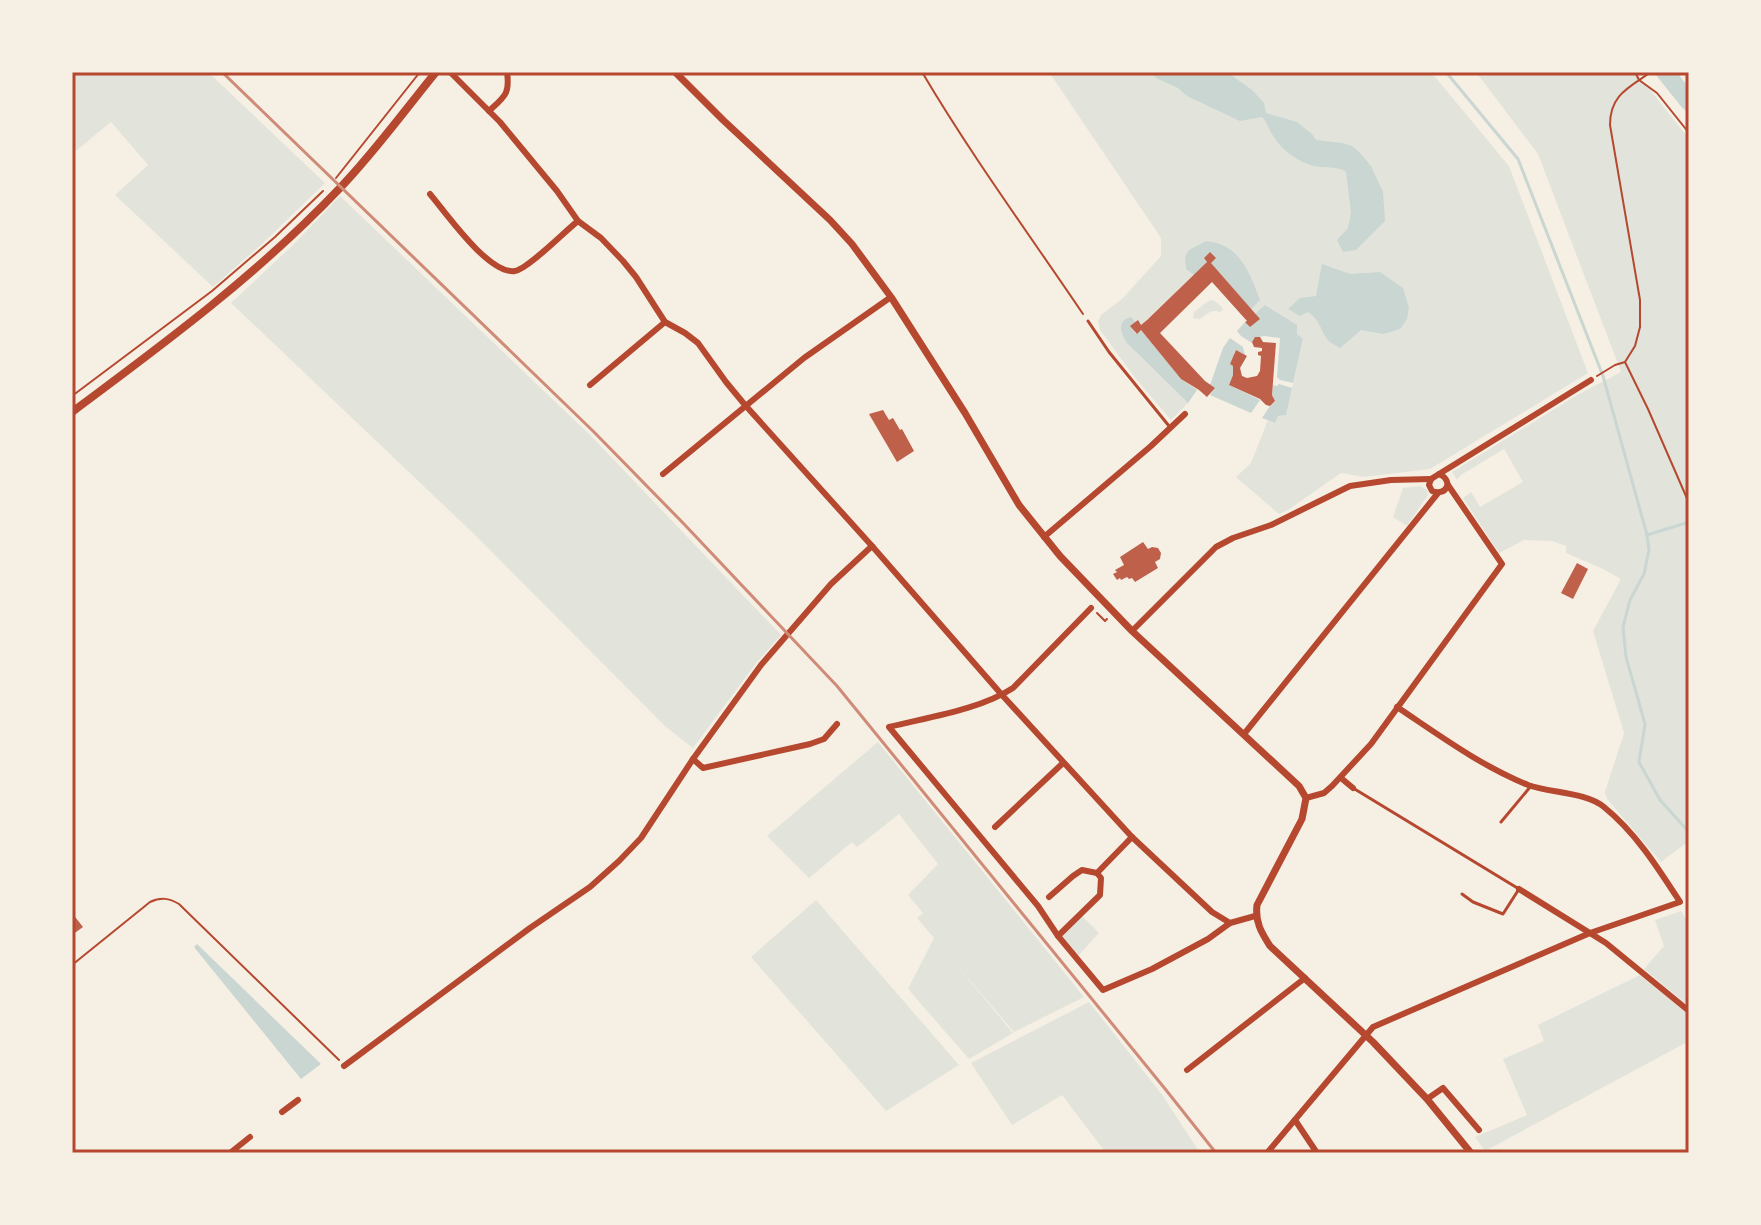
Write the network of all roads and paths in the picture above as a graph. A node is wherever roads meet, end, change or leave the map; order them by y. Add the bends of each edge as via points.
1 (420, 72) edge
2 (436, 72) edge
3 (450, 72) edge
4 (507, 72) edge
5 (675, 72) edge
6 (922, 72) edge
7 (1635, 72) edge
8 (1651, 72) edge
9 (1639, 80) junction
10 (489, 111) junction
11 (1689, 133) edge
12 (334, 180) dead end
13 (324, 190) dead end
14 (430, 194) dead end
15 (578, 221) junction
16 (891, 297) junction
17 (1088, 321) joint
18 (665, 322) junction
19 (1625, 362) junction
20 (1591, 380) joint
21 (590, 385) dead end
22 (72, 396) edge
23 (745, 405) junction
24 (72, 412) edge
25 (1185, 414) dead end
26 (1171, 429) junction
27 (663, 474) dead end
28 (1439, 474) junction
29 (1431, 479) junction
30 (1448, 485) junction
31 (1438, 493) junction
32 (1689, 503) edge
33 (1044, 537) junction
34 (872, 546) junction
35 (1091, 608) joint
36 (1113, 612) junction
37 (1132, 631) junction
38 (1002, 695) junction
39 (1397, 707) junction
40 (837, 724) dead end
41 (1244, 734) junction
42 (693, 759) junction
43 (1063, 763) junction
44 (1341, 778) junction
45 (1531, 786) junction
46 (1353, 788) joint
47 (1306, 798) junction
48 (1501, 822) dead end
49 (995, 827) dead end
50 (1132, 837) junction
51 (1097, 873) junction
52 (1519, 889) junction
53 (1462, 894) dead end
54 (1049, 897) dead end
55 (1255, 916) junction
56 (1230, 923) junction
57 (1590, 933) junction
58 (1058, 936) junction
59 (72, 965) edge
60 (1305, 978) junction
61 (1689, 1011) edge
62 (1366, 1035) junction
63 (344, 1066) joint
64 (1187, 1070) dead end
65 (1427, 1099) junction
66 (298, 1100) dead end
67 (282, 1112) dead end
68 (1295, 1120) junction
69 (1479, 1130) dead end
70 (250, 1137) dead end
71 (230, 1153) edge
72 (1267, 1153) edge
73 (1317, 1153) edge
74 (1471, 1153) edge

1 - 12 path
2 - 24 main road via 341,188 278,250
3 - 10 street
4 - 10 street via 506,95
5 - 16 street via 830,220
6 - 17 path
7 - 9 path
8 - 9 path
9 - 11 path via 1657,93
9 - 19 path via 1610,110 1640,300 1640,327
10 - 15 street
13 - 22 path via 212,291
14 - 15 street via 500,270 517,271 529,264
15 - 18 street via 623,261
16 - 23 street
16 - 33 street
17 - 26 lane
18 - 21 street
18 - 23 street via 698,343
19 - 20 path
19 - 32 path
20 - 28 street
23 - 27 street
23 - 34 street
25 - 26 street
26 - 33 street
28 - 29 street
28 - 30 street
29 - 31 street via 1430,488
29 - 37 street via 1350,486 1221,543
30 - 31 street
30 - 39 street via 1502,564
31 - 41 street
33 - 36 street
34 - 38 street
34 - 42 street via 831,584 761,665
35 - 36 path via 1105,621
35 - 38 street
36 - 37 street
37 - 41 street
38 - 43 street
38 - 58 street via 889,727
39 - 44 street
39 - 45 street
40 - 42 street via 824,739 810,744 703,768
41 - 47 street
42 - 63 street via 641,838 600,878
43 - 49 street
43 - 50 street
44 - 46 street
44 - 47 street via 1324,793
45 - 48 lane
45 - 57 street via 1601,804 1629,830 1680,902
46 - 52 lane
47 - 55 street via 1302,819
50 - 51 street
50 - 56 street
51 - 54 street via 1082,870
51 - 58 street via 1100,895
52 - 53 lane via 1503,914
52 - 57 street
55 - 56 street
55 - 60 street via 1270,946
56 - 58 street via 1152,969 1103,990
57 - 61 street
57 - 62 street via 1373,1027
59 - 63 path via 150,902 173,900
60 - 62 street
60 - 64 street
62 - 65 street
62 - 68 street
65 - 69 street via 1443,1088
65 - 74 street
66 - 67 street
68 - 72 street
68 - 73 street
70 - 71 street

